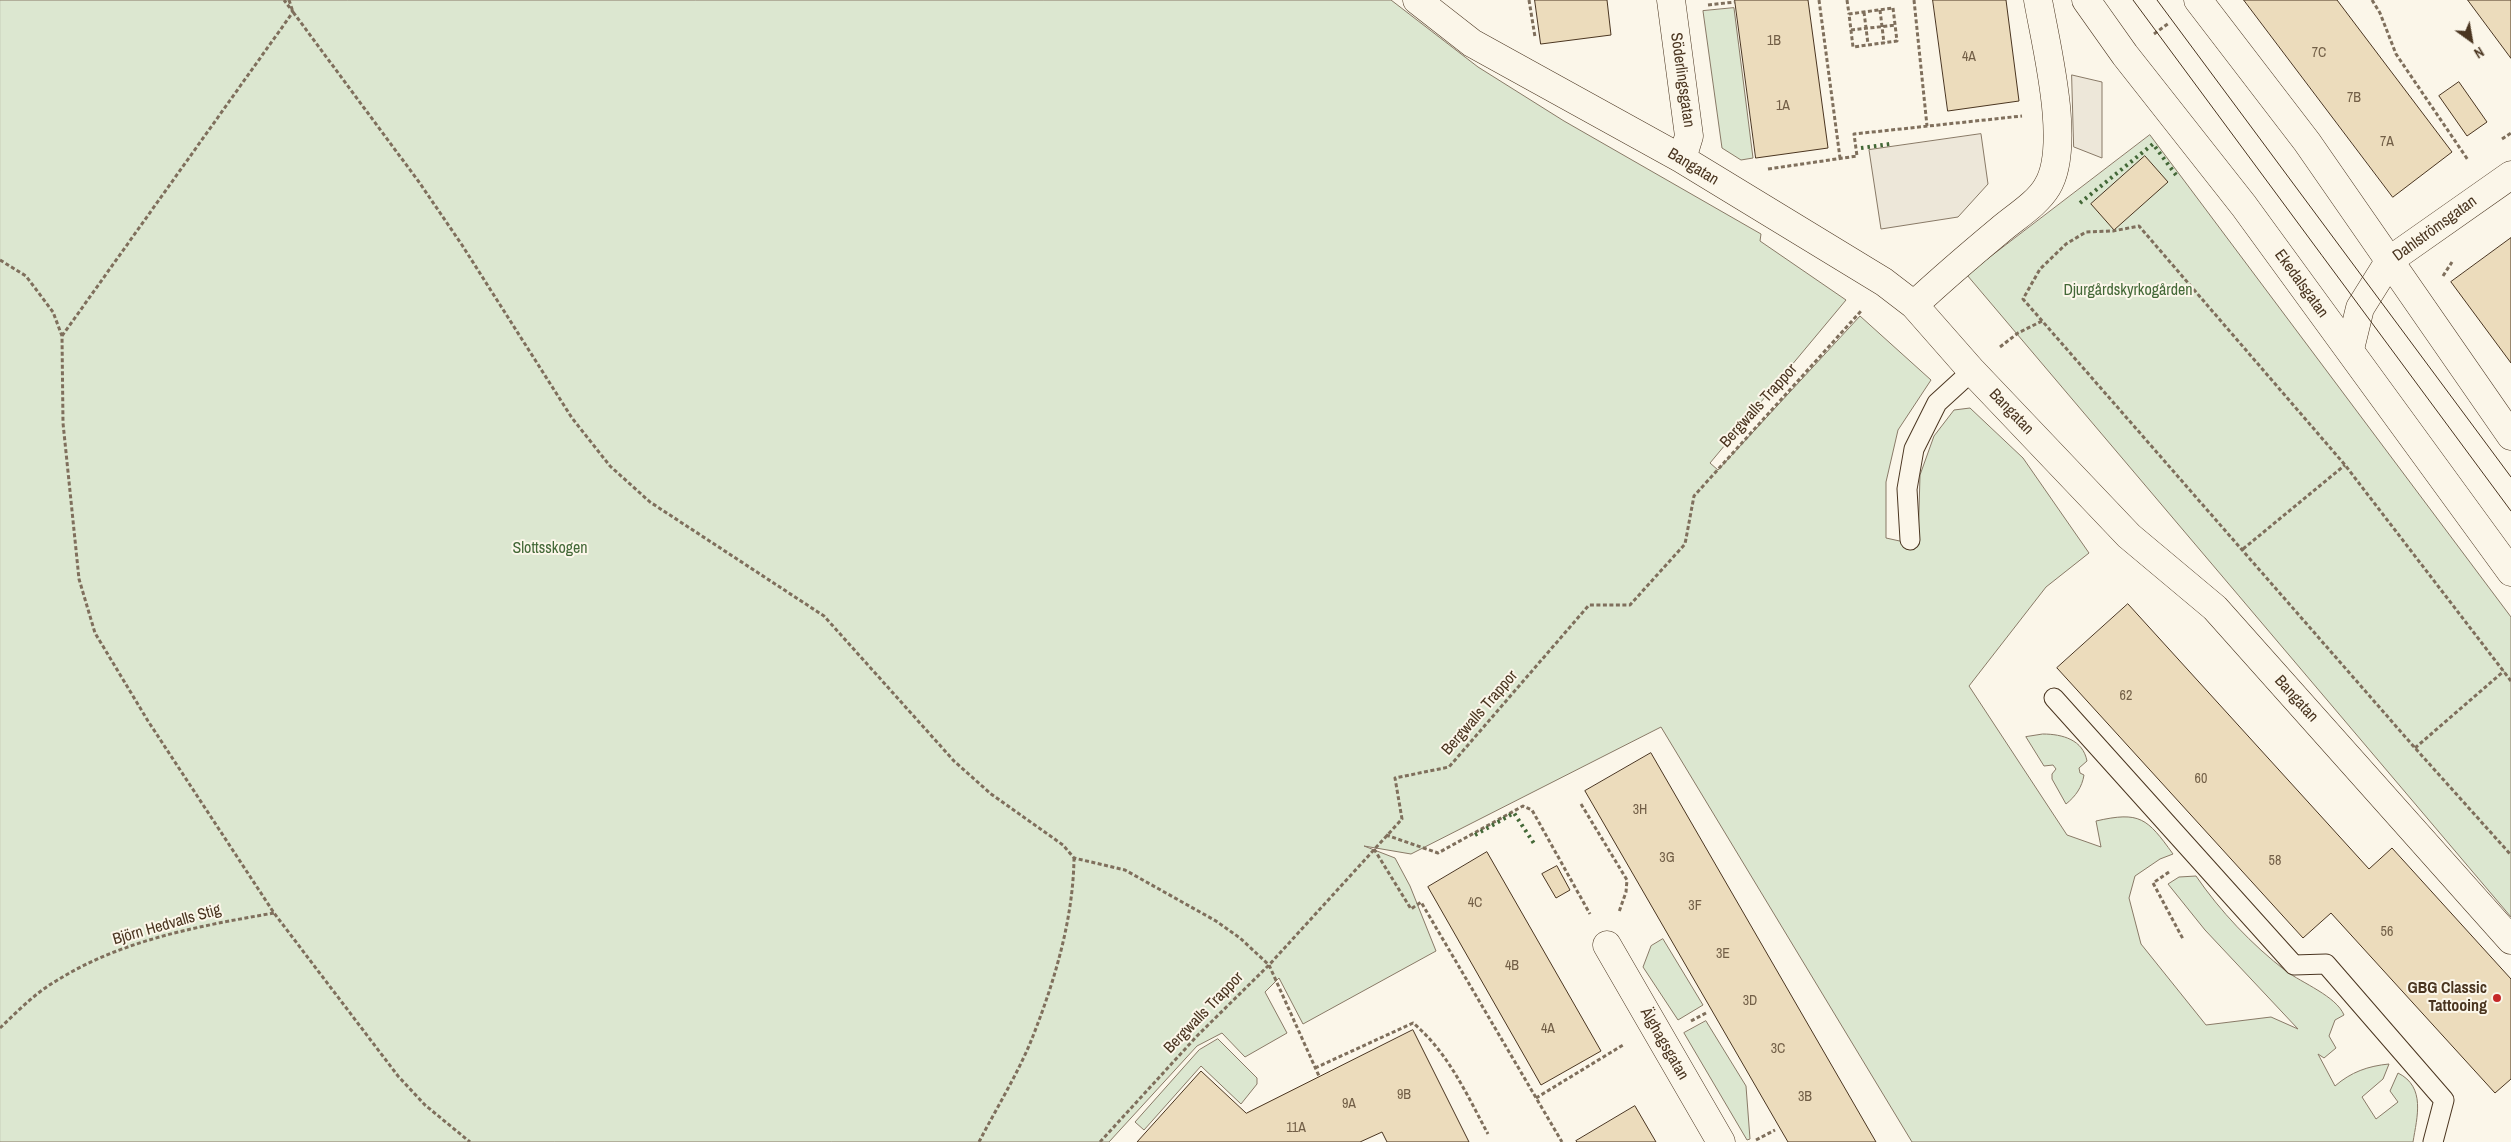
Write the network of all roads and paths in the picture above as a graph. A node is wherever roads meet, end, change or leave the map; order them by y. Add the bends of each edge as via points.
1 (284, 0) edge
2 (289, 0) edge
3 (1417, 0) edge
4 (1529, 0) edge
5 (1670, 0) edge
6 (1819, 0) edge
7 (1847, 0) edge
8 (1914, 0) edge
9 (2038, 0) edge
10 (2086, 0) edge
11 (2198, 0) edge
12 (2372, 0) edge
13 (1735, 2) dead end
14 (1705, 5) dead end
15 (1880, 10) junction
16 (293, 12) junction
17 (1864, 12) junction
18 (1849, 14) junction
19 (1896, 25) junction
20 (1882, 27) junction
21 (1866, 28) junction
22 (1850, 30) junction
23 (1884, 42) junction
24 (1868, 44) junction
25 (1537, 46) dead end
26 (2057, 112) junction
27 (1927, 126) junction
28 (1840, 158) junction
29 (1682, 159) junction
30 (2470, 163) dead end
31 (1758, 170) dead end
32 (2511, 175) edge
33 (0, 260) edge
34 (2390, 260) junction
35 (1914, 305) junction
36 (1858, 314) dead end
37 (2044, 320) junction
38 (62, 336) junction
39 (2350, 349) junction
40 (1972, 371) junction
41 (2511, 436) edge
42 (2345, 465) junction
43 (1910, 540) dead end
44 (2243, 549) junction
45 (2511, 572) edge
46 (2504, 670) junction
47 (2511, 681) edge
48 (2054, 698) dead end
49 (2415, 748) junction
50 (1582, 804) dead end
51 (1386, 835) junction
52 (1374, 849) junction
53 (2194, 855) junction
54 (2511, 855) edge
55 (1074, 858) junction
56 (274, 913) junction
57 (2183, 939) dead end
58 (2511, 940) edge
59 (1607, 945) junction
60 (1269, 965) junction
61 (1654, 1026) junction
62 (0, 1028) edge
63 (1315, 1068) junction
64 (1319, 1076) dead end
65 (1536, 1098) junction
66 (1775, 1130) dead end
67 (1488, 1134) dead end
68 (470, 1142) edge
69 (980, 1142) edge
70 (1100, 1142) edge
71 (1562, 1142) edge
72 (1720, 1142) edge
73 (1752, 1142) edge
74 (2433, 1142) edge

1 - 16 path
2 - 16 path
3 - 29 street, Bangatan via 1472,43
4 - 25 path
5 - 29 street, Söderlingsgatan via 1690,136
6 - 28 path
7 - 18 path
8 - 27 path
9 - 26 street
10 - 39 street, Ekedalsgatan
11 - 34 street via 2307,142
12 - 30 path via 2396,54
13 - 14 path
15 - 17 path
15 - 19 path via 1893,8
15 - 20 path
16 - 38 path
16 - 55 path via 419,182 572,418 610,466 650,502 824,616 954,761 990,794 1063,845
17 - 18 path
17 - 21 path
18 - 22 path
19 - 20 path
19 - 23 path via 1897,41
20 - 21 path
20 - 23 path
21 - 22 path
21 - 24 path
22 - 24 path via 1853,47
23 - 24 path
26 - 27 path
26 - 35 street via 2056,165 2047,187
27 - 28 path via 1854,134 1857,156
28 - 31 path
29 - 35 street, Bangatan via 1884,282
32 - 34 street, Dahlströmsgatan
33 - 38 path via 26,276 53,312
34 - 39 street, Dahlströmsgatan via 2360,308
34 - 41 street
35 - 40 street, Bangatan
36 - 51 path, Bergwalls Trappor via 1694,496 1685,544 1630,605 1588,606 1449,767 1395,778 1402,819
37 - 40 path via 2018,333
37 - 42 path via 2023,299 2040,269 2066,244 2086,232 2139,226
37 - 44 path
38 - 56 path via 63,424 79,579 95,633 148,721
39 - 45 street, Ekedalsgatan
40 - 43 lane via 1937,403 1914,448 1907,489
40 - 58 street, Bangatan via 2129,536 2215,608
42 - 44 path
42 - 46 path
44 - 49 path
46 - 47 path
46 - 49 path
48 - 53 lane
49 - 54 path
50 - 59 path via 1627,880 1626,892
51 - 52 path, Bergwalls Trappor
51 - 59 path via 1438,853 1523,806 1532,810
52 - 60 path, Bergwalls Trappor
52 - 65 path via 1411,908 1422,902
53 - 57 path via 2153,883
53 - 74 lane via 2294,965 2326,964 2444,1100
55 - 60 path via 1125,870 1216,921
55 - 69 path via 1074,879 1058,962 1032,1037
56 - 62 path, Björn Hedvalls Stig via 188,928 117,950 55,981
56 - 68 path via 398,1076 425,1105
59 - 61 street, Älghagsgatan
60 - 63 path
60 - 70 path, Bergwalls Trappor via 1197,1036
61 - 65 path
61 - 72 street, Älghagsgatan
63 - 64 path
63 - 67 path via 1412,1023 1455,1072
65 - 71 path
66 - 73 path

